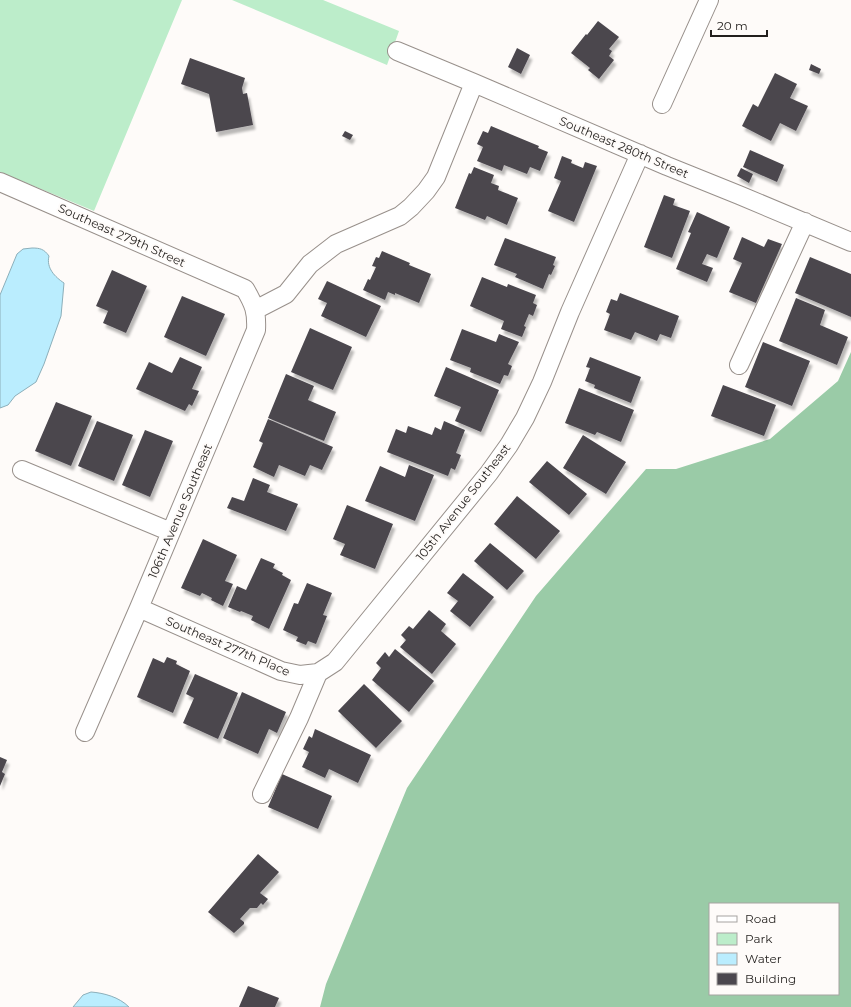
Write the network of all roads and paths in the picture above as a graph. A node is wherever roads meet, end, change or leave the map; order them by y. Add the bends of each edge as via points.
1 (710, 0) edge
2 (398, 51) dead end
3 (474, 82) junction
4 (662, 104) dead end
5 (640, 154) junction
6 (0, 182) edge
7 (805, 222) junction
8 (851, 242) edge
9 (245, 289) joint
10 (255, 310) junction
11 (739, 365) dead end
12 (22, 470) dead end
13 (171, 532) junction
14 (139, 608) junction
15 (318, 673) junction
16 (85, 732) dead end
17 (262, 794) dead end

1 - 4 street
2 - 3 street, Southeast 280th Street
3 - 5 street, Southeast 280th Street
3 - 10 street via 436,177 411,207 400,216 331,247 310,264 286,294
5 - 7 street, Southeast 280th Street
5 - 15 street, 105th Avenue Southeast via 542,382 509,445 335,662
6 - 9 street, Southeast 279th Street
7 - 8 street, Southeast 280th Street
7 - 11 street
9 - 10 street, 106th Avenue Southeast via 253,301
10 - 13 street, 106th Avenue Southeast via 256,330
12 - 13 street
13 - 14 street, 106th Avenue Southeast
14 - 15 street, Southeast 277th Place via 282,671 300,675
14 - 16 street, 106th Avenue Southeast
15 - 17 street

